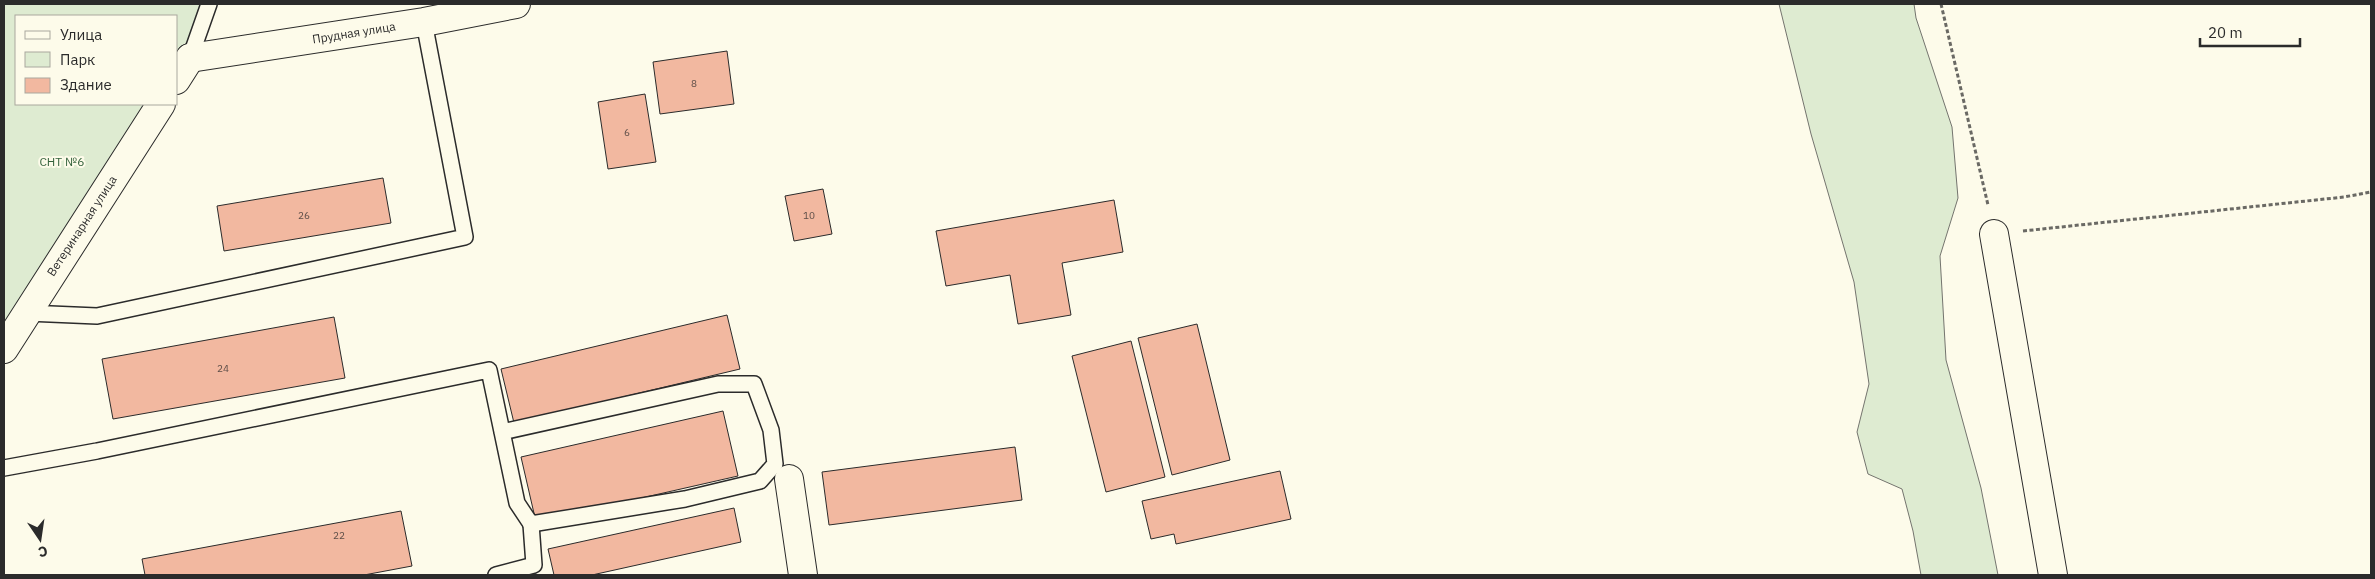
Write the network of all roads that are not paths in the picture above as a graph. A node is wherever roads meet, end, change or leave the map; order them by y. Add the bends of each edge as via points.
1 (209, 4) edge
2 (516, 4) edge
3 (424, 22) junction
4 (183, 69) edge
5 (160, 105) edge
6 (1994, 234) road end
7 (27, 313) junction
8 (4, 349) edge
9 (502, 432) junction
10 (4, 468) edge
11 (789, 479) dead end
12 (531, 524) junction
13 (496, 575) edge
14 (803, 575) edge
15 (2053, 575) edge

1 - 4 lane
2 - 3 street, Прудная улица
3 - 4 street, Прудная улица
3 - 7 lane via 465,237 97,316
5 - 7 street, Ветеринарная улица
6 - 15 street
7 - 8 street, Ветеринарная улица
9 - 10 lane via 489,370
9 - 12 lane via 517,503
9 - 12 lane via 718,384 754,384 771,430 775,464 760,481 685,499
11 - 14 street
12 - 13 lane via 534,565

